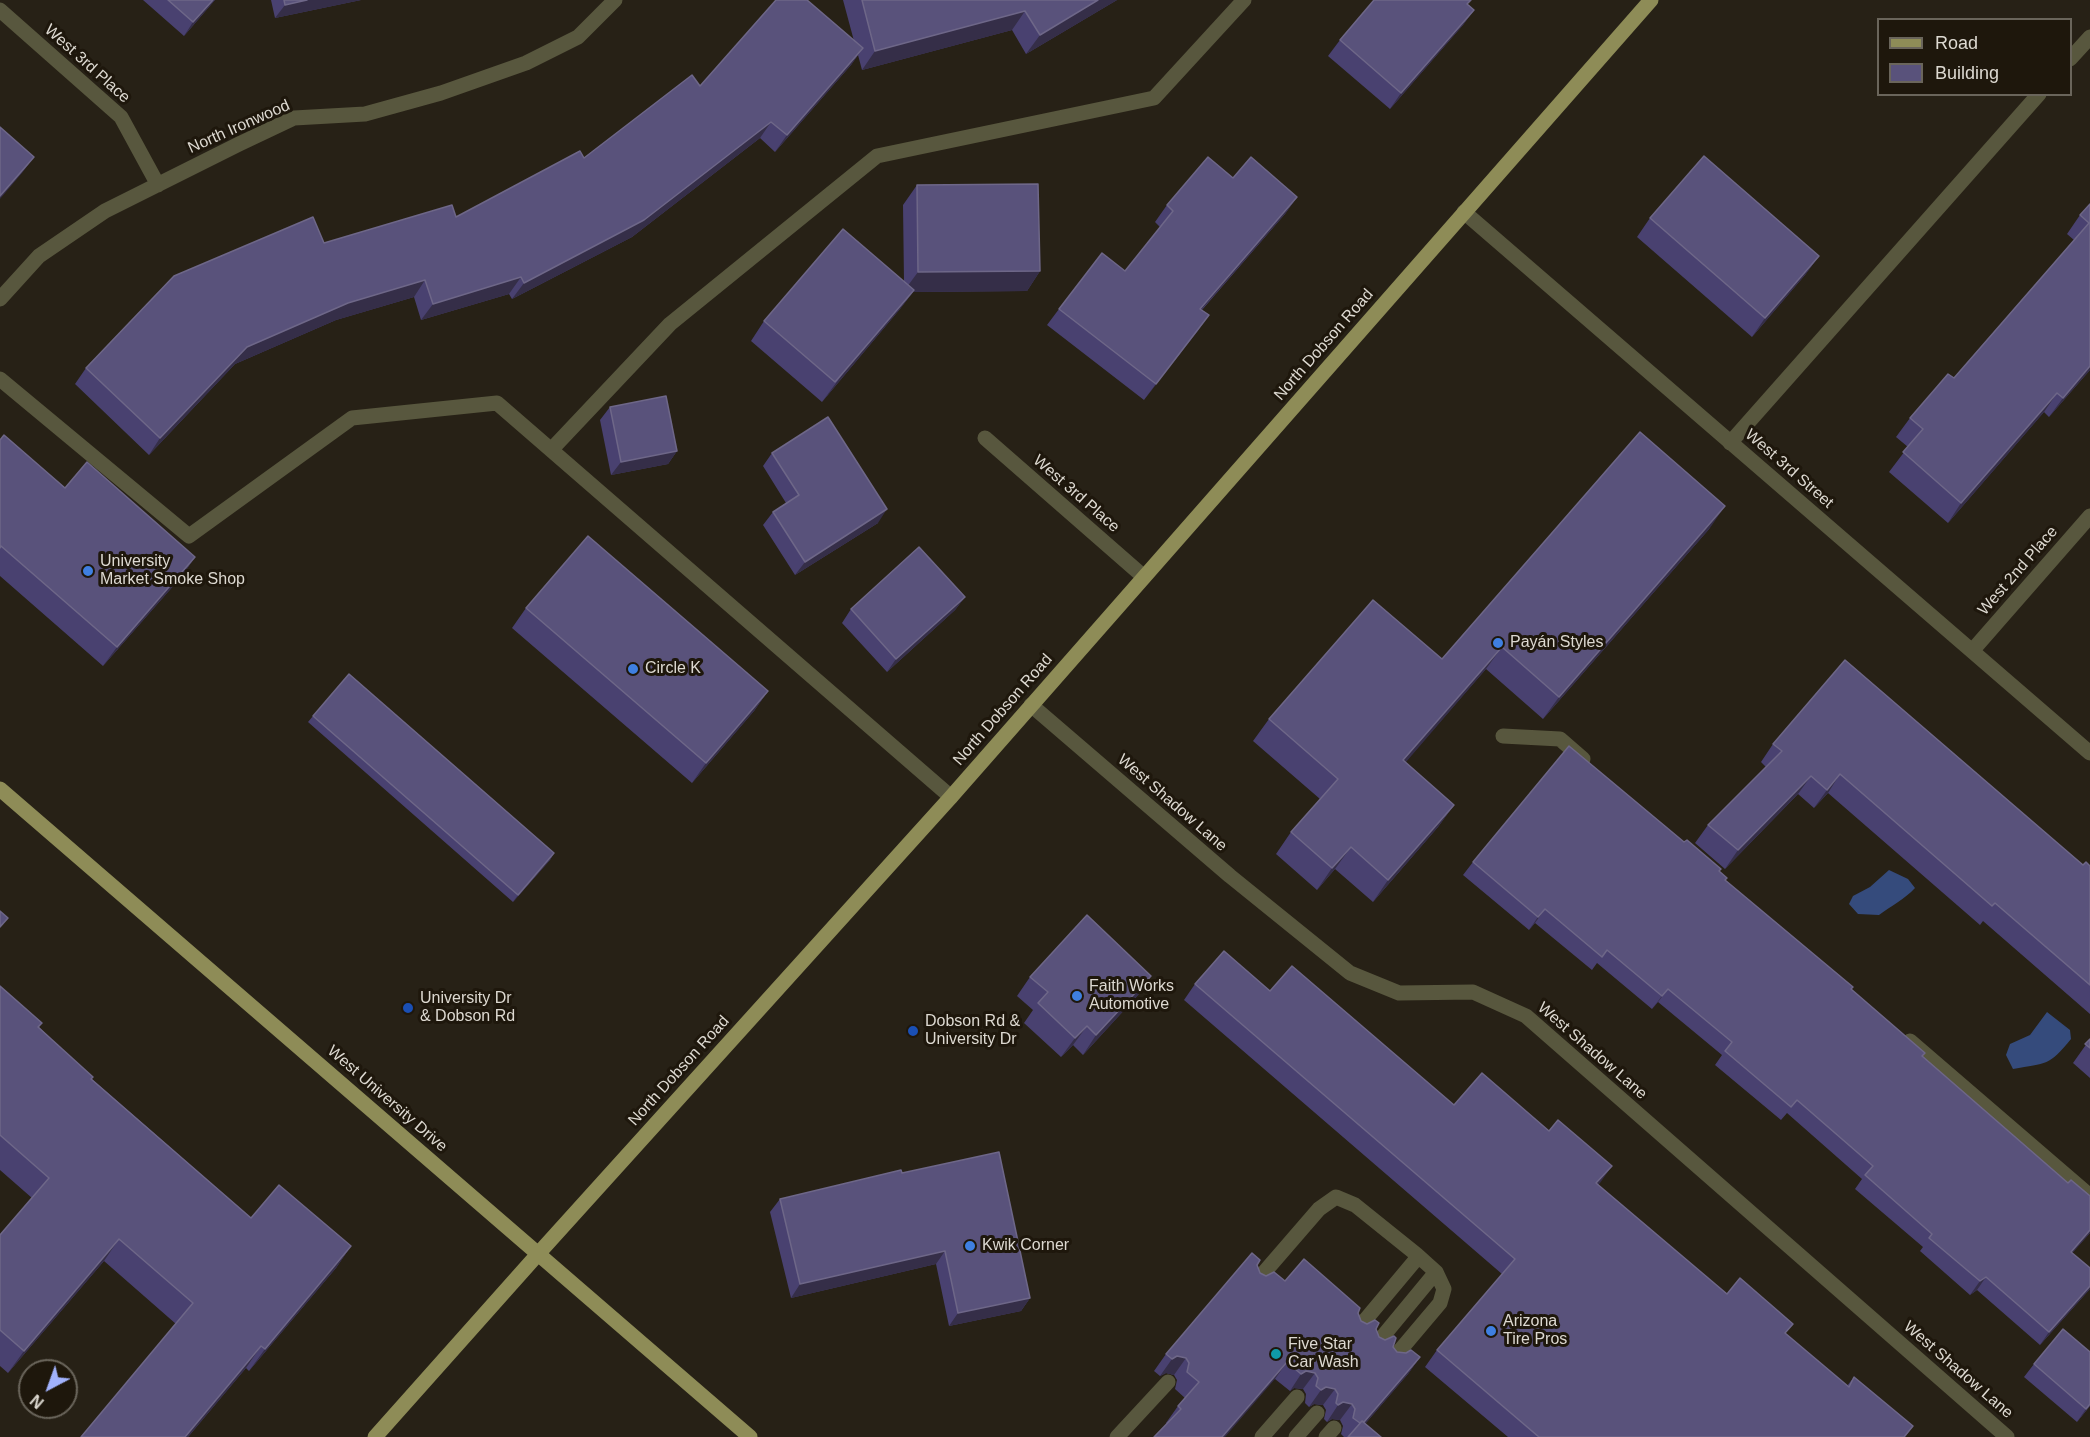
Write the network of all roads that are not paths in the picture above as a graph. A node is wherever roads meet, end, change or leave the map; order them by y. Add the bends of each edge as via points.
1 (615, 0) edge
2 (1244, 0) edge
3 (1651, 0) edge
4 (0, 10) edge
5 (2090, 37) edge
6 (2072, 57) edge
7 (2037, 96) edge
8 (158, 185) junction
9 (1464, 212) junction
10 (0, 299) edge
11 (0, 379) edge
12 (985, 438) dead end
13 (1730, 443) junction
14 (551, 450) junction
15 (2090, 516) edge
16 (1144, 577) junction
17 (1972, 651) junction
18 (1031, 705) junction
19 (1503, 736) dead end
20 (2090, 753) edge
21 (1594, 769) edge
22 (0, 789) edge
23 (951, 797) junction
24 (1903, 1035) edge
25 (2090, 1196) edge
26 (538, 1254) junction
27 (1418, 1257) junction
28 (1436, 1272) junction
29 (1255, 1283) edge
30 (1356, 1331) edge
31 (1374, 1347) edge
32 (1391, 1360) edge
33 (1168, 1382) edge
34 (1297, 1397) edge
35 (1317, 1413) edge
36 (375, 1437) edge
37 (750, 1437) edge
38 (1117, 1437) edge
39 (1262, 1437) edge
40 (1296, 1437) edge
41 (2007, 1437) edge

1 - 8 street, North Ironwood via 578,37 526,63 441,93 364,114 294,118
2 - 14 street via 1154,98 877,156 670,324
3 - 9 main road, North Dobson Road
4 - 8 street, West 3rd Place via 121,117
5 - 6 street
7 - 13 street
8 - 10 street, North Ironwood via 105,211 39,256
9 - 13 street, West 3rd Street
9 - 16 main road, North Dobson Road
11 - 14 street via 189,536 352,418 497,402
12 - 16 street, West 3rd Place
13 - 17 street, West 3rd Street
14 - 23 street
15 - 17 street, West 2nd Place
16 - 18 main road, North Dobson Road
17 - 20 street, West 3rd Street
18 - 23 main road, North Dobson Road
18 - 41 street, West Shadow Lane via 1350,973 1399,993 1473,992 1526,1016
19 - 21 street via 1560,739
22 - 26 main road, West University Drive
23 - 26 main road, North Dobson Road
24 - 25 street
26 - 36 main road, North Dobson Road
26 - 37 main road, West University Drive
27 - 28 street
27 - 29 street via 1355,1204 1336,1197 1319,1209
27 - 30 street
28 - 31 street
28 - 32 street via 1444,1289 1440,1303
33 - 38 street
34 - 39 street
35 - 40 street

